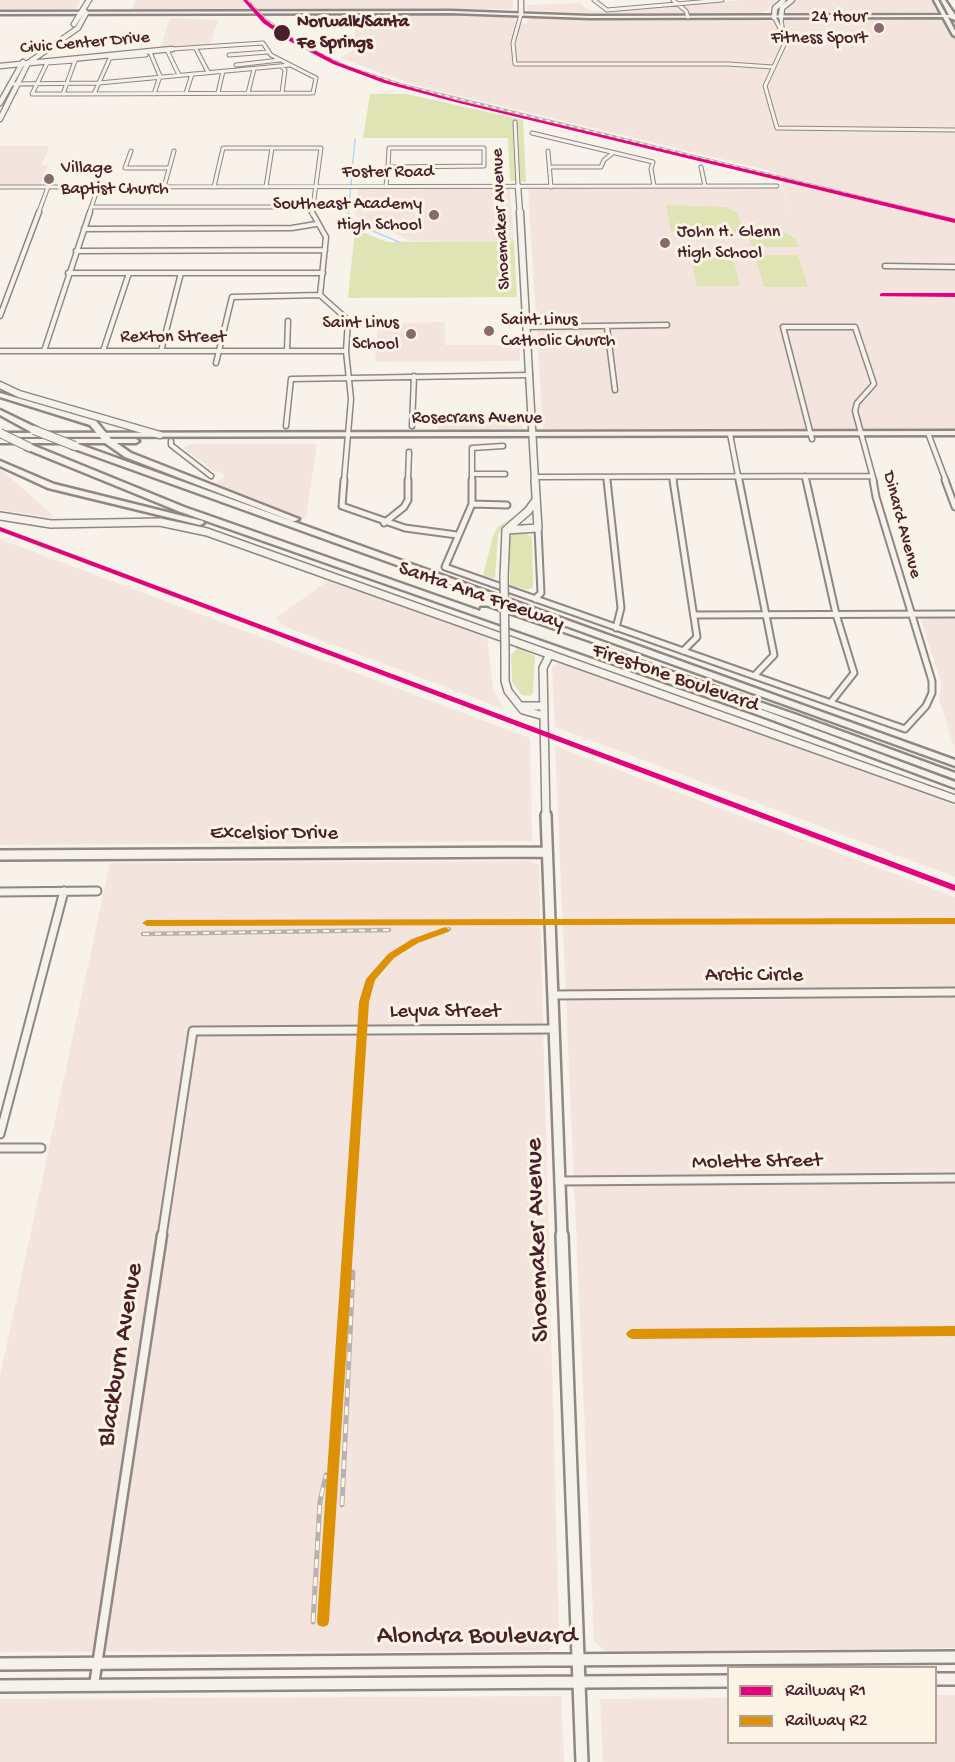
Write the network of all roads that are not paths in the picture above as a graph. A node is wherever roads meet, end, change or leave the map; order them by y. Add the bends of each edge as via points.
1 (89, 0) edge
2 (521, 0) edge
3 (594, 0) edge
4 (673, 0) edge
5 (722, 0) edge
6 (784, 0) edge
7 (792, 0) edge
8 (936, 0) edge
9 (943, 0) edge
10 (678, 4) junction
11 (50, 11) junction
12 (0, 12) edge
13 (83, 12) junction
14 (11, 13) junction
15 (521, 13) junction
16 (944, 15) junction
17 (688, 16) junction
18 (774, 16) junction
19 (781, 16) junction
20 (954, 16) edge
21 (73, 25) junction
22 (783, 32) junction
23 (955, 34) edge
24 (66, 37) junction
25 (54, 43) junction
26 (225, 46) junction
27 (195, 49) junction
28 (170, 50) junction
29 (268, 52) junction
30 (148, 53) junction
31 (229, 55) junction
32 (281, 60) junction
33 (28, 63) junction
34 (21, 64) junction
35 (236, 65) junction
36 (290, 65) junction
37 (0, 66) edge
38 (282, 67) junction
39 (773, 68) junction
40 (254, 69) junction
41 (237, 70) junction
42 (223, 71) junction
43 (208, 72) junction
44 (192, 74) junction
45 (179, 75) junction
46 (160, 76) junction
47 (129, 80) junction
48 (38, 83) junction
49 (68, 83) junction
50 (99, 83) junction
51 (9, 84) junction
52 (17, 84) junction
53 (186, 93) junction
54 (218, 93) junction
55 (248, 93) junction
56 (282, 93) junction
57 (63, 94) junction
58 (93, 94) junction
59 (123, 94) junction
60 (154, 94) junction
61 (3, 96) junction
62 (11, 96) junction
63 (0, 103) edge
64 (0, 119) edge
65 (515, 122) dead end
66 (955, 130) edge
67 (532, 133) dead end
68 (272, 148) junction
69 (131, 151) dead end
70 (174, 151) dead end
71 (548, 151) dead end
72 (613, 153) junction
73 (387, 167) junction
74 (550, 167) junction
75 (701, 167) dead end
76 (170, 168) junction
77 (316, 186) junction
78 (386, 186) junction
79 (518, 186) junction
80 (654, 186) junction
81 (705, 186) junction
82 (777, 186) dead end
83 (0, 187) edge
84 (48, 187) junction
85 (98, 187) junction
86 (164, 187) junction
87 (214, 187) junction
88 (266, 187) junction
89 (551, 187) junction
90 (92, 207) junction
91 (313, 207) junction
92 (316, 224) junction
93 (84, 229) junction
94 (325, 250) junction
95 (76, 251) junction
96 (885, 266) dead end
97 (955, 267) edge
98 (68, 273) junction
99 (129, 273) junction
100 (181, 273) junction
101 (323, 273) junction
102 (320, 295) junction
103 (0, 316) edge
104 (288, 321) dead end
105 (667, 325) dead end
106 (527, 327) junction
107 (607, 327) junction
108 (0, 351) edge
109 (44, 351) junction
110 (103, 351) junction
111 (161, 351) junction
112 (219, 351) junction
113 (287, 351) junction
114 (346, 351) junction
115 (216, 363) dead end
116 (530, 375) junction
117 (350, 376) junction
118 (414, 376) junction
119 (0, 386) edge
120 (615, 390) dead end
121 (0, 395) edge
122 (0, 412) edge
123 (286, 426) dead end
124 (412, 426) dead end
125 (955, 433) edge
126 (0, 434) edge
127 (160, 435) junction
128 (730, 436) junction
129 (812, 436) junction
130 (863, 436) junction
131 (929, 436) junction
132 (349, 437) junction
133 (533, 437) junction
134 (104, 438) junction
135 (237, 438) junction
136 (955, 438) edge
137 (0, 441) edge
138 (171, 441) junction
139 (503, 446) dead end
140 (409, 452) dead end
141 (0, 463) edge
142 (148, 474) junction
143 (472, 474) junction
144 (505, 474) dead end
145 (805, 476) junction
146 (872, 476) junction
147 (211, 477) dead end
148 (535, 477) junction
149 (607, 477) junction
150 (673, 477) junction
151 (738, 477) junction
152 (132, 490) junction
153 (536, 499) junction
154 (472, 504) junction
155 (507, 505) dead end
156 (955, 507) edge
157 (0, 516) edge
158 (384, 523) junction
159 (538, 528) junction
160 (506, 530) junction
161 (457, 535) junction
162 (332, 539) junction
163 (359, 573) junction
164 (536, 599) junction
165 (836, 614) junction
166 (911, 614) junction
167 (955, 614) edge
168 (694, 615) junction
169 (767, 615) junction
170 (616, 628) junction
171 (682, 651) junction
172 (550, 654) junction
173 (755, 675) junction
174 (831, 702) junction
175 (522, 706) junction
176 (543, 706) junction
177 (818, 712) junction
178 (544, 716) junction
179 (905, 729) joint
180 (871, 753) junction
181 (955, 755) edge
182 (955, 763) edge
183 (955, 769) edge
184 (955, 776) edge
185 (955, 785) edge
186 (955, 790) edge
187 (955, 799) edge
188 (547, 852) junction
189 (0, 855) edge
190 (63, 891) junction
191 (97, 891) dead end
192 (0, 892) edge
193 (955, 992) edge
194 (553, 995) junction
195 (554, 1029) junction
196 (193, 1031) joint
197 (0, 1134) edge
198 (0, 1148) edge
199 (41, 1148) dead end
200 (955, 1178) edge
201 (560, 1182) junction
202 (955, 1657) edge
203 (577, 1660) junction
204 (97, 1663) junction
205 (0, 1664) edge
206 (937, 1679) edge
207 (955, 1679) edge
208 (727, 1681) edge
209 (578, 1683) junction
210 (94, 1685) junction
211 (0, 1686) edge
212 (582, 1762) edge

1 - 13 street
2 - 15 street
3 - 10 street via 608,10
4 - 10 street
5 - 10 street
6 - 18 street
7 - 19 street via 783,6
8 - 16 main road
9 - 20 main road
10 - 17 street
11 - 12 main road
11 - 13 main road
11 - 14 main road
12 - 14 main road
13 - 14 main road
13 - 15 main road
13 - 21 street
13 - 24 street via 78,28
15 - 17 main road
15 - 39 street via 513,44 514,63 520,65 719,64
16 - 19 main road
16 - 20 main road
16 - 23 main road
17 - 18 main road
18 - 19 main road
18 - 22 street
19 - 22 street
21 - 24 street
21 - 25 street
22 - 39 street via 784,45
24 - 25 street
25 - 33 street
25 - 34 street
26 - 27 street
26 - 29 street via 263,43
26 - 31 street
27 - 28 street
27 - 43 street
28 - 30 street, Civic Center Drive
28 - 45 street
29 - 31 street
29 - 32 street
30 - 33 street, Civic Center Drive
30 - 46 street
30 - 50 street via 110,58
31 - 35 street
32 - 35 street
32 - 36 street
33 - 34 street, Civic Center Drive
33 - 52 street
34 - 37 street, Civic Center Drive
34 - 51 street
35 - 41 street
36 - 38 street
36 - 56 street via 316,78 313,93
38 - 40 street
38 - 56 street
39 - 66 street via 765,92 776,127
40 - 41 street
40 - 55 street
41 - 42 street
42 - 43 street
42 - 54 street
43 - 44 street
44 - 45 street
44 - 53 street
45 - 46 street
46 - 47 street
46 - 60 street
47 - 50 street
47 - 59 street
48 - 49 street
48 - 49 street via 46,63 75,61
48 - 52 street
48 - 57 street via 32,94
49 - 50 street
49 - 57 street
50 - 58 street
51 - 52 street
51 - 61 street
52 - 62 street
53 - 54 street
53 - 60 street
54 - 55 street
55 - 56 street
57 - 58 street
58 - 59 street
59 - 60 street
61 - 62 street
61 - 63 street
62 - 64 street
65 - 79 street, Shoemaker Avenue
67 - 72 street
68 - 77 street via 321,148
68 - 87 street via 223,148
68 - 88 street
69 - 76 street via 125,168
70 - 76 street
71 - 74 street
72 - 74 street via 602,167
72 - 80 street via 653,162
73 - 73 street via 389,148 484,148 484,166
73 - 78 street
74 - 89 street
75 - 81 street
76 - 86 street
77 - 78 street, Foster Road
77 - 88 street, Foster Road
77 - 91 street
78 - 79 street, Foster Road
79 - 89 street, Foster Road
79 - 106 street, Shoemaker Avenue
80 - 81 street, Foster Road
80 - 89 street, Foster Road
81 - 82 street, Foster Road
83 - 84 street, Foster Road
84 - 85 street, Foster Road
84 - 103 street
85 - 86 street, Foster Road
85 - 90 street
86 - 87 street, Foster Road
87 - 88 street, Foster Road
90 - 91 street
90 - 93 street
91 - 92 street
92 - 93 street via 292,228
92 - 94 street via 326,237
93 - 95 street
94 - 95 street
94 - 101 street
95 - 98 street
96 - 97 street
98 - 99 street
98 - 109 street via 64,297
99 - 100 street
99 - 110 street
100 - 101 street
100 - 111 street
101 - 102 street
102 - 112 street via 232,297
102 - 114 street via 346,316
104 - 113 street
105 - 107 street
106 - 107 street
106 - 116 street, Shoemaker Avenue
107 - 120 street
108 - 109 street, Rexton Street
109 - 110 street, Rexton Street
110 - 111 street, Rexton Street
111 - 112 street, Rexton Street
112 - 113 street, Rexton Street
112 - 115 street
113 - 114 street, Rexton Street
114 - 117 street
116 - 118 street
116 - 133 street, Shoemaker Avenue
117 - 118 street
117 - 123 street via 291,379
117 - 132 street
118 - 124 street
119 - 127 street
121 - 134 highway via 93,423
122 - 142 highway, Santa Ana Freeway, bridge via 34,430
125 - 131 main road, Rosecrans Avenue
126 - 134 main road, Rosecrans Avenue
126 - 152 highway, Santa Ana Freeway, bridge
127 - 134 main road, Rosecrans Avenue
127 - 135 main road, Rosecrans Avenue
128 - 129 main road, Rosecrans Avenue
128 - 133 main road, Rosecrans Avenue
128 - 151 street
129 - 130 main road, Rosecrans Avenue
129 - 130 street, Dinard Avenue via 783,327 855,327 874,384 855,409
130 - 131 main road, Rosecrans Avenue
130 - 146 street, Dinard Avenue
131 - 136 main road, Rosecrans Avenue
131 - 156 street
132 - 133 main road, Rosecrans Avenue
132 - 135 main road, Rosecrans Avenue
132 - 158 street via 342,506
133 - 148 street, Shoemaker Avenue
134 - 137 main road, Rosecrans Avenue
134 - 138 main road, Rosecrans Avenue
134 - 162 highway via 128,455 264,506
135 - 138 main road, Rosecrans Avenue
138 - 147 street
139 - 143 street via 473,446
140 - 158 street via 408,500
141 - 163 highway via 51,486 208,525
142 - 162 highway, Santa Ana Freeway
142 - 183 highway via 184,493
143 - 144 street
143 - 154 street
145 - 146 street
145 - 151 street
145 - 165 street
146 - 166 street, Dinard Avenue
148 - 149 street
148 - 153 street, Shoemaker Avenue
149 - 150 street
149 - 170 street via 621,608
150 - 151 street
150 - 168 street
151 - 169 street
152 - 163 highway, Santa Ana Freeway
152 - 184 highway via 165,497
153 - 159 street, Shoemaker Avenue
153 - 160 street
154 - 155 street
154 - 161 street
157 - 172 street, Firestone Boulevard via 51,524 137,521 207,532
158 - 161 street
159 - 160 street
159 - 164 street, Shoemaker Avenue via 541,593
160 - 175 street, bridge via 507,688
161 - 164 street, Firestone Boulevard via 445,564 449,570
162 - 177 highway, Santa Ana Freeway
163 - 180 highway, Santa Ana Freeway
164 - 170 street, Firestone Boulevard
165 - 166 street
165 - 169 street
165 - 174 street via 854,673
166 - 167 street
166 - 179 street, Dinard Avenue via 932,688 926,706
168 - 169 street
168 - 171 street via 697,637
169 - 173 street via 774,655
170 - 171 street, Firestone Boulevard
171 - 173 street, Firestone Boulevard
172 - 176 street, Shoemaker Avenue via 543,664
172 - 187 street, Firestone Boulevard
173 - 174 street, Firestone Boulevard
174 - 179 street, Firestone Boulevard
175 - 176 street
175 - 178 street via 523,710
176 - 178 street, Shoemaker Avenue
177 - 181 highway
177 - 182 highway, Santa Ana Freeway
178 - 188 street, Shoemaker Avenue
180 - 185 highway, Santa Ana Freeway
180 - 186 highway
188 - 189 street, Excelsior Drive
188 - 194 street, Shoemaker Avenue
190 - 191 street
190 - 192 street
190 - 197 street
193 - 194 street, Arctic Circle
194 - 195 street, Shoemaker Avenue
195 - 196 street, Leyva Street
195 - 201 street, Shoemaker Avenue
196 - 204 street, Blackburn Avenue
198 - 199 street
200 - 201 street, Molette Street
201 - 203 street, Shoemaker Avenue
202 - 203 street, Alondra Boulevard
203 - 204 street, Alondra Boulevard
203 - 209 street, Shoemaker Avenue
204 - 205 street, Alondra Boulevard
204 - 210 street, Blackburn Avenue
206 - 207 street
208 - 209 street, Alondra Boulevard
209 - 210 street, Alondra Boulevard
209 - 212 street, Shoemaker Avenue
210 - 211 street, Alondra Boulevard

